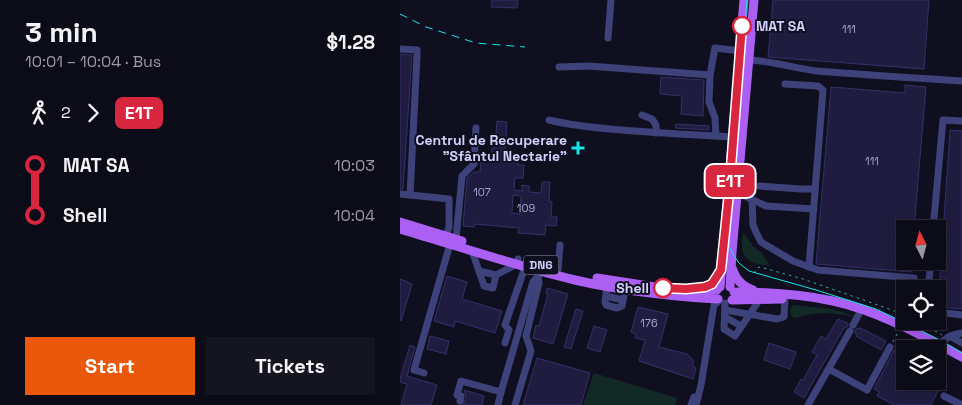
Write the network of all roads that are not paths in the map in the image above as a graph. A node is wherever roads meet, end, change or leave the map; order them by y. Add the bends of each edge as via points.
1 (611, 0) edge
2 (744, 0) edge
3 (754, 0) edge
4 (608, 38) dead end
5 (400, 49) edge
6 (747, 54) junction
7 (559, 67) dead end
8 (710, 75) junction
9 (962, 81) edge
10 (784, 84) dead end
11 (642, 115) dead end
12 (549, 120) dead end
13 (962, 121) edge
14 (476, 128) dead end
15 (656, 133) junction
16 (716, 136) junction
17 (733, 137) junction
18 (760, 186) dead end
19 (815, 189) junction
20 (733, 193) junction
21 (400, 194) edge
22 (410, 194) junction
23 (752, 200) junction
24 (814, 209) junction
25 (934, 220) edge
26 (400, 222) edge
27 (400, 229) edge
28 (451, 240) junction
29 (560, 245) dead end
30 (472, 251) junction
31 (520, 263) junction
32 (731, 265) junction
33 (810, 267) junction
34 (558, 270) junction
35 (721, 270) junction
36 (479, 271) junction
37 (539, 271) junction
38 (496, 275) junction
39 (914, 278) dead end
40 (607, 286) junction
41 (686, 289) junction
42 (625, 290) junction
43 (760, 296) junction
44 (785, 300) junction
45 (725, 303) junction
46 (946, 313) edge
47 (750, 314) junction
48 (859, 314) junction
49 (962, 314) edge
50 (962, 333) edge
51 (948, 337) junction
52 (919, 340) edge
53 (923, 340) edge
54 (945, 340) edge
55 (505, 343) dead end
56 (962, 343) edge
57 (890, 347) road end
58 (946, 352) edge
59 (946, 353) edge
60 (962, 358) edge
61 (962, 363) edge
62 (828, 369) junction
63 (424, 373) dead end
64 (501, 392) junction
65 (944, 396) dead end
66 (698, 397) junction
67 (460, 401) dead end
68 (498, 405) edge
69 (515, 405) edge
70 (690, 405) edge
71 (696, 405) edge
72 (808, 405) edge
73 (962, 405) edge

1 - 4 street
2 - 6 main road
3 - 6 main road
5 - 22 street via 417,50
6 - 8 street via 715,48
6 - 9 street via 762,61 816,70
6 - 17 main road
6 - 20 main road
7 - 8 street via 588,66
8 - 16 street via 709,102 715,118
10 - 19 street via 818,86 823,90
11 - 15 street via 652,119
12 - 15 street via 593,128
13 - 25 street via 943,120
14 - 28 street via 474,164 462,176
15 - 16 street
16 - 17 street
17 - 20 main road
18 - 19 street
19 - 24 street
20 - 23 street
20 - 32 main road
20 - 35 main road
21 - 22 street
22 - 28 street via 449,199
23 - 24 street via 766,206
23 - 33 street via 753,225 761,242 792,261
24 - 33 street
26 - 28 main road, DN6
27 - 28 main road, DN6
28 - 30 main road, DN6
28 - 31 main road, DN6
28 - 63 street via 414,370
29 - 34 street
30 - 31 main road, DN6
30 - 36 street
31 - 37 main road, DN6
31 - 38 street
31 - 55 street via 505,325 509,330
32 - 43 main road via 740,282
32 - 45 main road
33 - 39 street
34 - 37 main road, DN6
34 - 41 main road, DN6 via 612,281
35 - 41 main road via 712,284
35 - 45 main road
36 - 38 street
36 - 38 street via 484,286 492,288
37 - 40 main road, DN6
37 - 64 street
37 - 69 street via 526,336 531,351
40 - 42 main road, DN6
40 - 42 street via 606,296 623,300
41 - 45 main road, DN6
42 - 45 main road, DN6
43 - 44 main road, DN6
43 - 45 main road, DN6
43 - 47 street
43 - 53 main road, DN6 via 802,296 854,306 893,322
44 - 47 street via 784,317 777,319
44 - 48 main road, DN6 via 832,306
45 - 47 street
45 - 47 street via 739,329
45 - 66 street via 714,306
46 - 49 street
48 - 52 main road, DN6
48 - 62 street
50 - 51 street
51 - 54 street
51 - 56 street
57 - 62 street via 867,390
58 - 60 main road, DN6
59 - 61 main road, DN6
62 - 72 street
64 - 67 street via 460,381 456,395 461,396
64 - 68 street
65 - 73 street
66 - 70 street via 694,396
66 - 71 street

